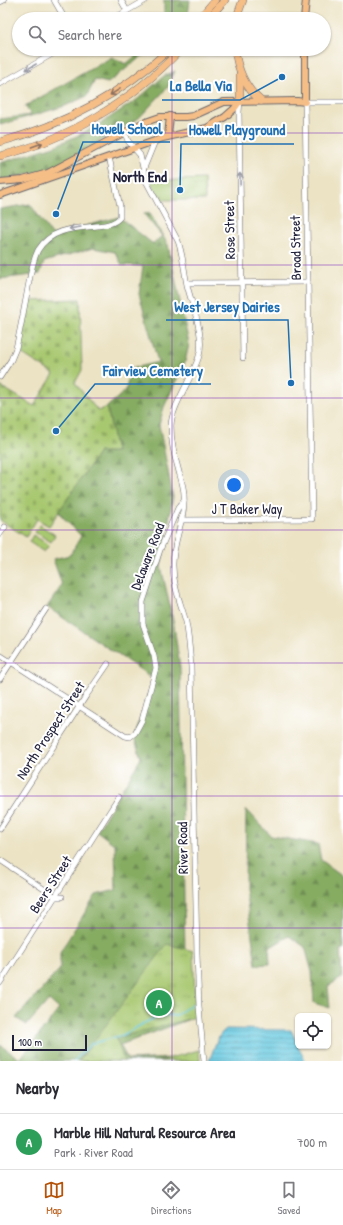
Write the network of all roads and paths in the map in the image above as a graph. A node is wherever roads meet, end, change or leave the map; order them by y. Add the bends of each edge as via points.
1 (4, 0) edge
2 (54, 0) edge
3 (121, 0) edge
4 (146, 0) edge
5 (215, 0) edge
6 (225, 0) edge
7 (243, 0) edge
8 (306, 0) edge
9 (0, 2) edge
10 (127, 11) joint
11 (61, 12) edge
12 (205, 12) edge
13 (214, 12) edge
14 (239, 12) edge
15 (305, 12) edge
16 (49, 56) edge
17 (162, 56) edge
18 (174, 56) edge
19 (237, 56) edge
20 (304, 56) edge
21 (240, 69) junction
22 (0, 84) edge
23 (240, 101) junction
24 (262, 101) junction
25 (305, 102) junction
26 (343, 102) edge
27 (170, 116) junction
28 (125, 133) junction
29 (168, 136) junction
30 (155, 141) junction
31 (0, 142) edge
32 (96, 148) junction
33 (134, 148) junction
34 (0, 156) edge
35 (109, 157) junction
36 (100, 160) junction
37 (144, 169) junction
38 (0, 182) edge
39 (0, 195) edge
40 (308, 282) junction
41 (187, 283) junction
42 (242, 283) junction
43 (243, 358) dead end
44 (0, 377) edge
45 (184, 501) junction
46 (312, 519) joint
47 (181, 520) junction
48 (5, 527) dead end
49 (0, 534) edge
50 (46, 609) dead end
51 (0, 656) edge
52 (11, 663) junction
53 (108, 664) dead end
54 (0, 679) edge
55 (79, 706) junction
56 (119, 797) dead end
57 (0, 829) edge
58 (0, 860) edge
59 (56, 897) junction
60 (62, 897) dead end
61 (0, 983) edge
62 (204, 1061) edge

1 - 9 street
2 - 11 street
3 - 10 street
4 - 10 street
5 - 12 highway
6 - 13 highway
7 - 14 highway
8 - 15 main road
16 -> 22 street
17 -> 31 highway via 131,82 87,109 47,127
34 -> 18 highway via 55,138 101,114 137,89
19 - 21 highway
20 - 25 main road, Broad Street
21 - 23 highway
21 - 24 highway via 249,88
23 - 24 main road
23 - 27 main road via 221,102 189,117
23 - 29 main road via 231,112 211,126
42 -> 23 street, Rose Street
24 - 25 main road
25 - 26 street
25 - 40 street, Broad Street
27 - 28 main road via 151,119
27 - 29 main road
28 - 32 main road
28 - 33 street, River Road
29 - 30 main road
30 - 33 main road
30 - 37 street
32 - 36 main road
32 - 38 main road via 38,177
33 - 35 main road
33 - 37 street, River Road via 141,157
35 - 36 main road
35 -> 44 street via 120,217 110,224 59,232 38,250 15,353
36 - 39 main road
37 - 41 street, River Road via 146,181 178,240
40 - 42 street
40 - 46 street, Broad Street
41 - 42 street
41 - 45 street, River Road via 198,329 200,350 171,424
42 - 43 street, Rose Street
45 - 47 street, River Road
45 - 55 street, Delaware Road via 178,508 155,561 142,602 143,624 156,668 138,729 128,737
46 - 47 street, J T Baker Way
47 - 62 street, River Road via 174,548 173,566 175,585 188,634 191,667 197,954
48 - 49 street
50 - 52 street
51 - 52 street
52 - 54 street
52 - 55 street
53 - 55 street, North Prospect Street
55 - 57 street, North Prospect Street
56 - 59 street, Beers Street
58 - 59 street
59 - 60 street
59 - 61 street, Beers Street

